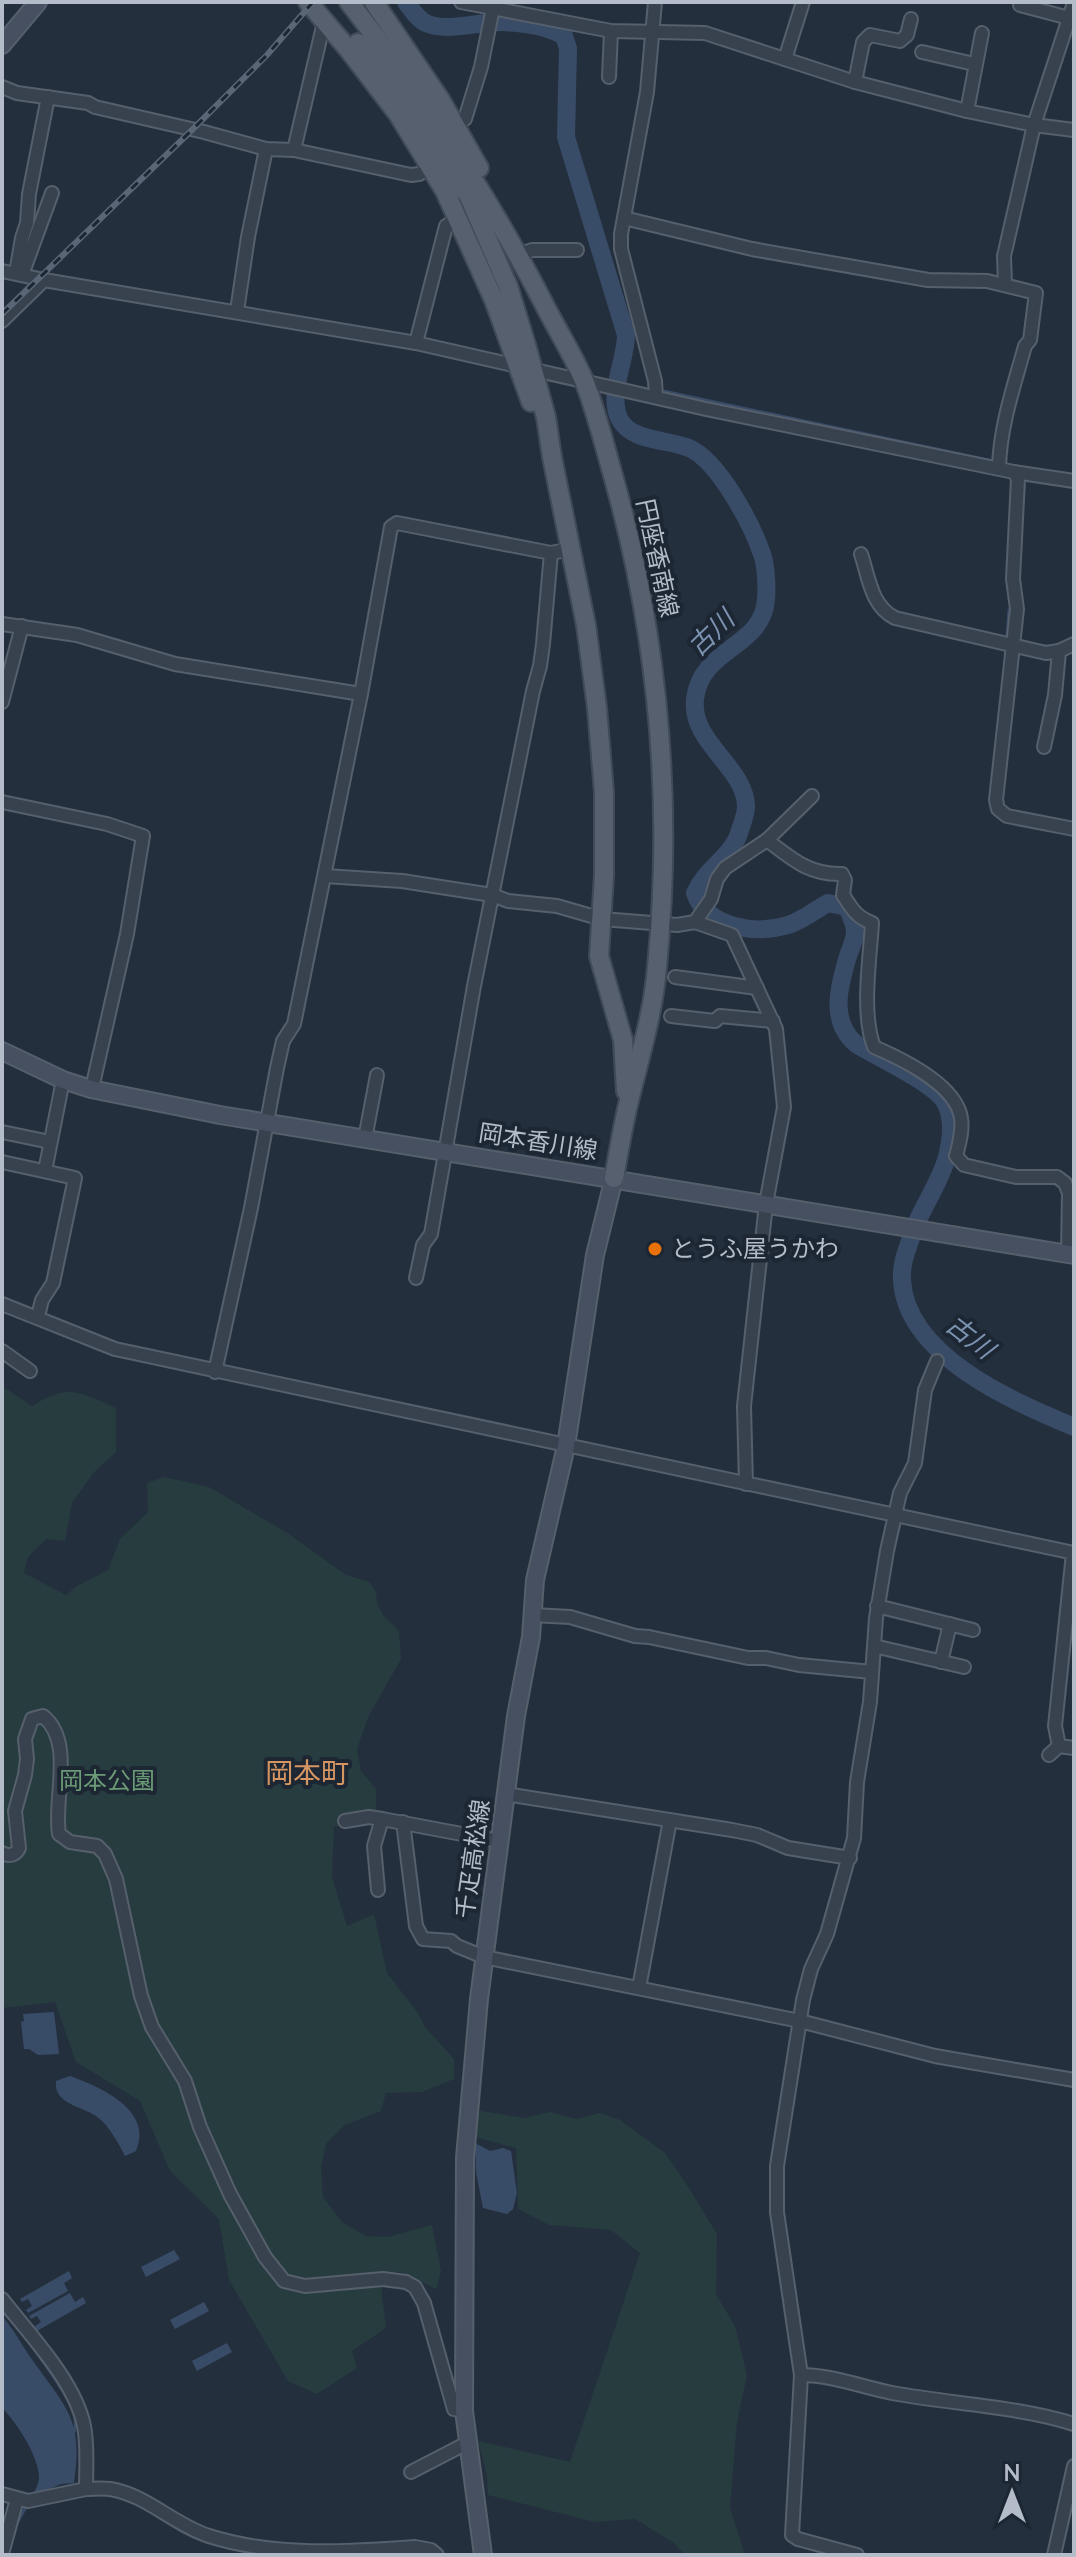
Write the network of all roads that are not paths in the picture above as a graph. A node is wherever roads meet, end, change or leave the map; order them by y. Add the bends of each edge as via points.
1 (38, 2) edge
2 (308, 2) edge
3 (323, 2) edge
4 (374, 2) edge
5 (461, 2) edge
6 (655, 2) edge
7 (803, 2) edge
8 (350, 3) edge
9 (1074, 3) edge
10 (1020, 5) dead end
11 (492, 18) junction
12 (1069, 18) junction
13 (911, 19) dead end
14 (324, 22) junction
15 (611, 31) junction
16 (652, 32) junction
17 (982, 33) dead end
18 (2, 45) edge
19 (922, 52) dead end
20 (785, 59) junction
21 (974, 64) junction
22 (393, 73) junction
23 (609, 77) dead end
24 (855, 82) junction
25 (2, 87) edge
26 (48, 97) junction
27 (967, 111) junction
28 (455, 125) junction
29 (1034, 125) junction
30 (1074, 130) edge
31 (266, 149) junction
32 (294, 150) junction
33 (431, 168) junction
34 (52, 193) dead end
35 (624, 218) junction
36 (458, 219) junction
37 (507, 234) junction
38 (577, 250) dead end
39 (518, 255) junction
40 (2, 271) edge
41 (19, 274) junction
42 (44, 280) junction
43 (1005, 284) junction
44 (237, 311) junction
45 (2, 321) edge
46 (416, 343) junction
47 (525, 368) junction
48 (584, 381) junction
49 (656, 397) junction
50 (999, 468) junction
51 (1014, 472) junction
52 (1074, 481) edge
53 (571, 549) junction
54 (551, 553) junction
55 (861, 554) dead end
56 (2, 624) edge
57 (22, 626) junction
58 (1074, 644) edge
59 (1013, 646) junction
60 (1059, 651) junction
61 (361, 694) junction
62 (2, 702) edge
63 (1044, 747) dead end
64 (812, 796) dead end
65 (2, 802) edge
66 (1074, 829) edge
67 (767, 840) junction
68 (325, 876) junction
69 (492, 895) junction
70 (602, 919) junction
71 (697, 919) junction
72 (661, 924) junction
73 (675, 977) dead end
74 (757, 988) junction
75 (671, 1016) dead end
76 (773, 1021) junction
77 (2, 1051) edge
78 (377, 1075) dead end
79 (63, 1080) junction
80 (90, 1088) junction
81 (627, 1110) junction
82 (267, 1122) junction
83 (2, 1132) edge
84 (365, 1139) junction
85 (50, 1142) junction
86 (445, 1152) junction
87 (2, 1162) edge
88 (45, 1171) junction
89 (614, 1178) junction
90 (766, 1204) junction
91 (1071, 1254) edge
92 (416, 1278) dead end
93 (2, 1304) edge
94 (38, 1316) junction
95 (2, 1351) edge
96 (937, 1361) dead end
97 (30, 1371) dead end
98 (215, 1372) junction
99 (566, 1446) junction
100 (746, 1484) junction
101 (896, 1516) junction
102 (1074, 1553) edge
103 (877, 1606) junction
104 (533, 1615) junction
105 (950, 1624) junction
106 (973, 1630) dead end
107 (874, 1646) junction
108 (941, 1662) junction
109 (964, 1667) dead end
110 (872, 1672) junction
111 (1074, 1748) edge
112 (506, 1794) junction
113 (382, 1819) junction
114 (670, 1820) junction
115 (345, 1821) dead end
116 (403, 1822) junction
117 (499, 1841) junction
118 (2, 1853) edge
119 (850, 1858) junction
120 (378, 1890) dead end
121 (484, 1957) junction
122 (639, 1988) junction
123 (800, 2021) junction
124 (1074, 2080) edge
125 (2, 2299) edge
126 (801, 2375) junction
127 (464, 2411) junction
128 (1074, 2424) edge
129 (467, 2443) junction
130 (1074, 2466) edge
131 (411, 2472) dead end
132 (86, 2489) junction
133 (3, 2493) edge
134 (17, 2499) junction
135 (837, 2552) edge
136 (2, 2554) edge
137 (437, 2555) edge
138 (483, 2555) edge
139 (857, 2555) edge
140 (1054, 2555) edge

1 - 18 main road
2 - 14 main road
3 - 22 main road
4 - 28 main road
5 - 11 street
6 - 16 street
7 - 20 street
8 - 22 main road, 円座香南線
9 - 12 street
10 - 12 street
11 - 15 street
11 - 28 street via 465,119
12 - 29 street
13 - 24 street via 900,41 870,35 863,42
14 - 32 street
14 - 33 main road via 398,114
15 - 16 street
15 - 23 street
16 - 20 street via 705,33
16 - 35 street
17 - 21 street
19 - 21 street
20 - 24 street
21 - 27 street
22 - 37 main road, 円座香南線 via 433,117
22 - 47 main road, 円座香南線 via 447,153 479,218 508,286
24 - 27 street
25 - 26 street
26 - 31 street
26 - 41 street
27 - 29 street
28 - 37 main road via 503,213
29 - 30 street
29 - 43 street via 1004,256
31 - 32 street
31 - 44 street
32 - 33 street via 411,175
33 - 36 main road
34 - 41 street
35 - 43 street via 752,249 928,280
35 - 49 street via 622,257
36 - 46 street via 446,226
36 - 47 main road
37 - 39 main road, 円座香南線
38 - 39 street
39 - 48 main road, 円座香南線
40 - 41 street
41 - 42 street
42 - 44 street
42 - 45 street
43 - 50 street via 1036,293
44 - 46 street
46 - 47 street
47 - 48 street
47 - 53 main road, 円座香南線 via 552,457
48 - 49 street
48 - 72 main road, 円座香南線 via 632,542 648,623 664,785
49 - 50 street
50 - 51 street
51 - 52 street
51 - 59 street via 1018,479
53 - 54 street
53 - 70 main road, 円座香南線 via 597,708 604,792
54 - 61 street via 397,523 391,527
54 - 69 street via 540,666
55 - 59 street via 883,612
56 - 57 street
57 - 61 street via 89,638 175,664
57 - 62 street
58 - 60 street
59 - 60 street
59 - 66 street via 998,809 1007,816
60 - 63 street
61 - 68 street
64 - 67 street
65 - 80 street via 143,836 127,934
67 - 71 street via 725,868
67 - 91 street via 802,866 824,875 842,874 843,895 859,918 872,923 868,1001 874,1047 951,1095 961,1117 956,1156 964,1165 1016,1177 1049,1175 1065,1183
68 - 69 street
68 - 82 street
69 - 70 street
69 - 86 street
70 - 72 street
70 - 81 main road, 円座香南線 via 599,956 623,1040
71 - 72 street
71 - 74 street via 732,935
72 - 81 main road, 円座香南線 via 647,1030
73 - 74 street
74 - 76 street
75 - 76 street
76 - 90 street via 784,1107
77 - 79 main road, 岡本香川線
78 - 84 street
79 - 80 main road, 岡本香川線
79 - 85 street
80 - 82 main road, 岡本香川線
81 - 89 main road, 円座香南線
82 - 84 main road, 岡本香川線
82 - 98 street
83 - 85 street
84 - 86 main road, 岡本香川線
85 - 88 street
86 - 89 main road, 岡本香川線
86 - 92 street via 431,1234 423,1245
87 - 88 street
88 - 94 street via 75,1178 53,1283
89 - 90 main road, 岡本香川線
89 - 99 main road, 千疋高松線 via 595,1255
90 - 91 main road, 岡本香川線
90 - 100 street via 744,1406
93 - 94 street
94 - 98 street via 115,1349
95 - 97 street
96 - 101 street via 925,1390 915,1463
98 - 99 street
99 - 100 street
99 - 104 main road, 千疋高松線 via 538,1568
100 - 101 street
101 - 102 street
101 - 103 street
102 - 111 street via 1054,1750
103 - 105 street
103 - 107 street
104 - 110 street via 570,1617 748,1658
104 - 112 main road, 千疋高松線
105 - 106 street
105 - 108 street
107 - 108 street
107 - 110 street
108 - 109 street
110 - 119 street
112 - 114 street
112 - 117 main road, 千疋高松線
113 - 115 street
113 - 116 street
113 - 120 street via 374,1846
114 - 119 street
114 - 122 street
116 - 117 street
116 - 121 street via 416,1926 423,1939 451,1941
117 - 121 main road, 千疋高松線
118 - 127 street via 10,1855 19,1848 15,1811 27,1759 25,1739 32,1719 43,1716 55,1729 61,1754 59,1834 70,1842 97,1846 105,1854 116,1879 145,2011 185,2081 218,2167 265,2257 284,2281 295,2285 383,2279 415,2287 454,2409
119 - 123 street via 811,1969
121 - 122 street
121 - 127 main road, 千疋高松線 via 465,2158
122 - 123 street
123 - 124 street via 935,2056
123 - 126 street via 776,2184
125 - 132 street via 77,2403 84,2426
126 - 128 street
126 - 135 street via 792,2535
127 - 129 main road, 千疋高松線
129 - 131 street
129 - 138 main road, 千疋高松線
130 - 140 street
132 - 134 street
132 - 137 street via 133,2496 205,2535 232,2543 307,2553 415,2547
133 - 134 street
134 - 136 street
135 - 139 street

